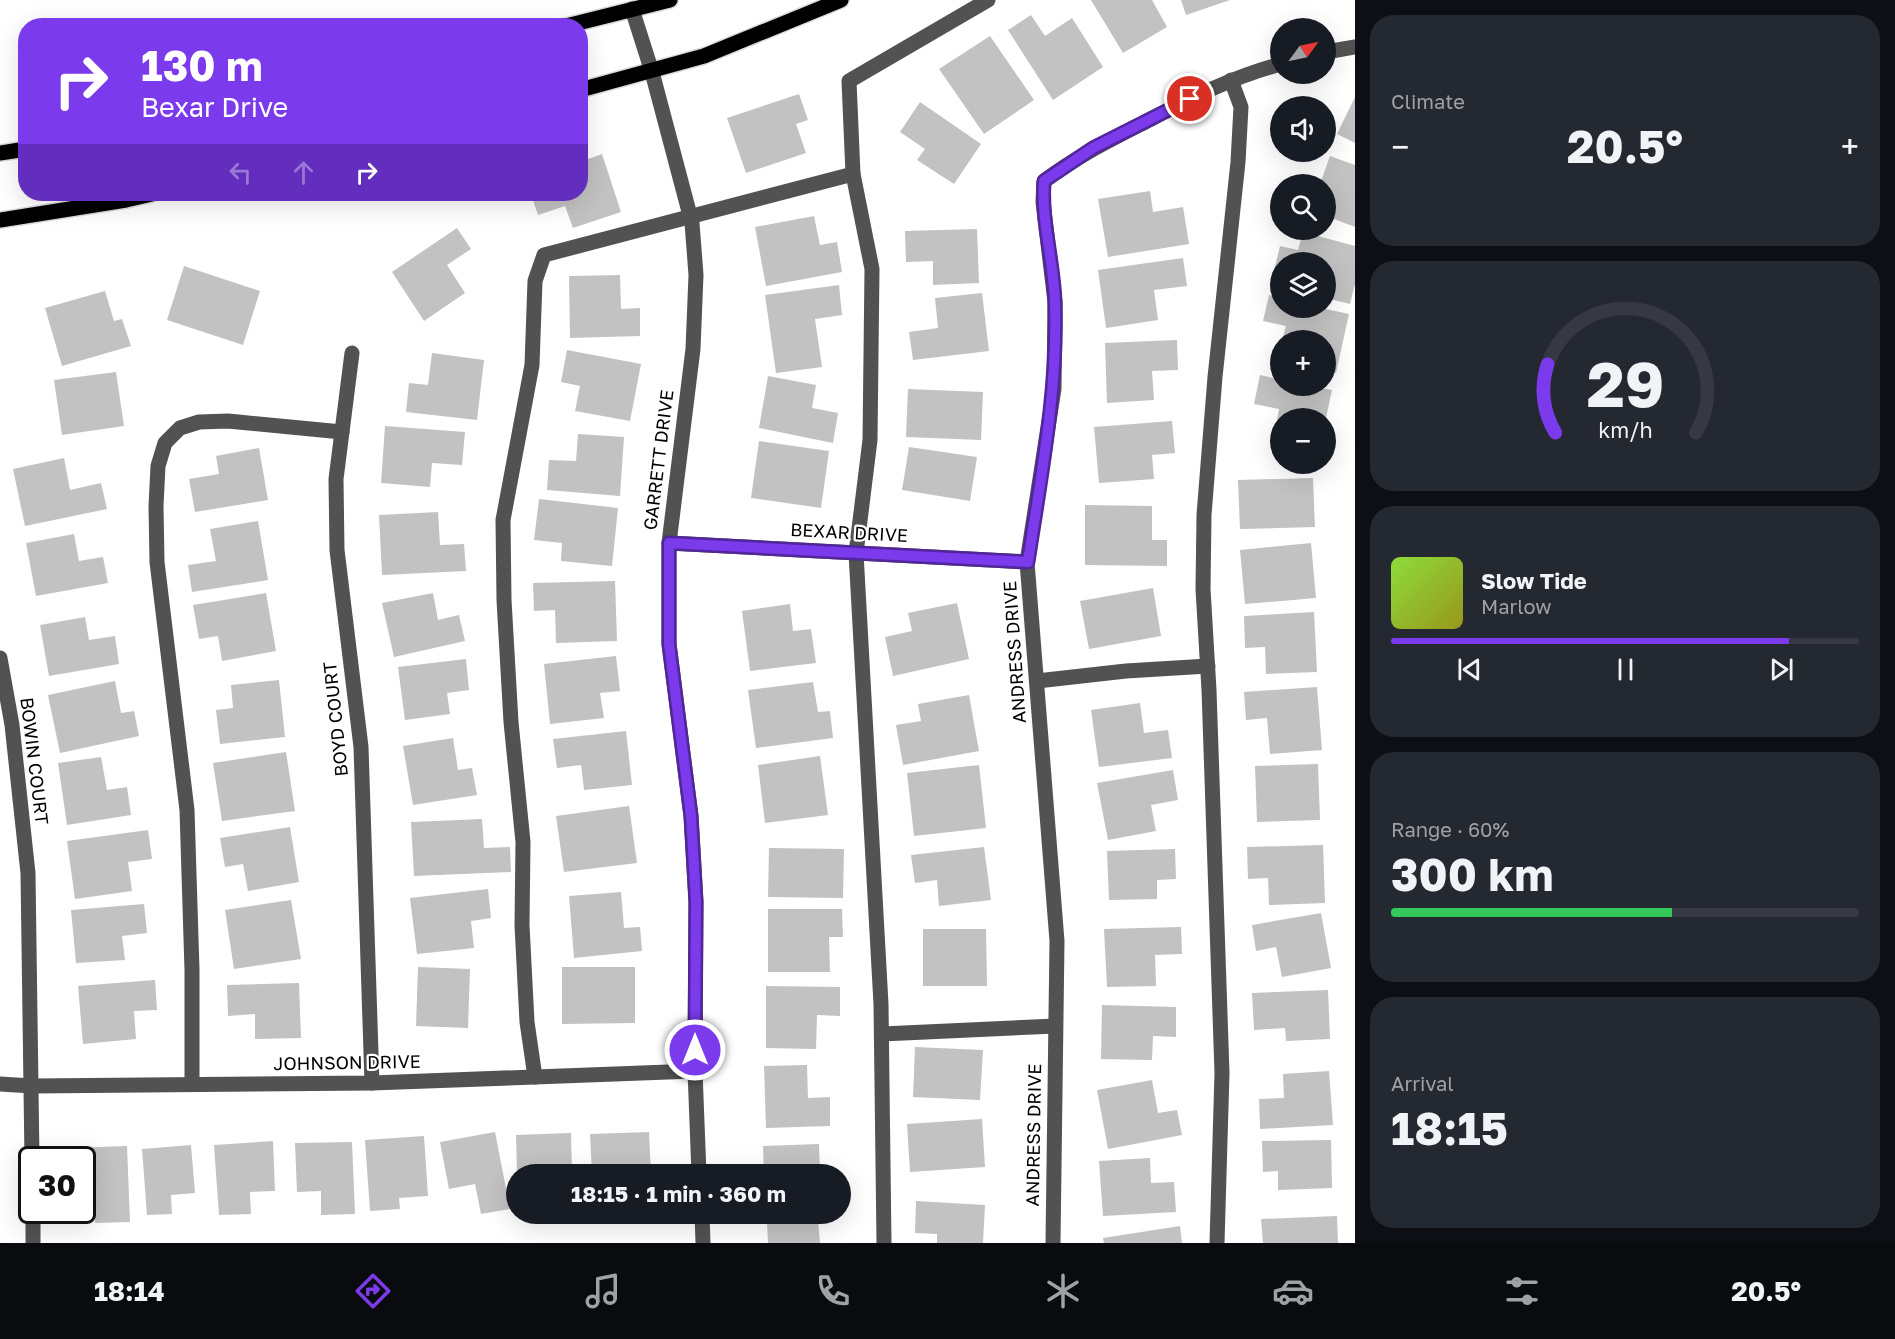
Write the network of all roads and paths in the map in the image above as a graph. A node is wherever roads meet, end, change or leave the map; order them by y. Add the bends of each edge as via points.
1 (670, 0) edge
2 (841, 0) edge
3 (988, 0) edge
4 (632, 9) junction
5 (588, 20) edge
6 (1355, 47) edge
7 (1336, 50) edge
8 (1270, 67) edge
9 (652, 72) junction
10 (1231, 81) junction
11 (588, 88) edge
12 (18, 150) edge
13 (0, 153) edge
14 (853, 174) junction
15 (115, 201) edge
16 (690, 216) junction
17 (0, 220) edge
18 (352, 353) dead end
19 (342, 432) junction
20 (669, 543) junction
21 (856, 553) junction
22 (1028, 562) junction
23 (0, 658) edge
24 (1208, 666) junction
25 (1037, 681) junction
26 (1055, 1026) junction
27 (882, 1034) junction
28 (695, 1071) junction
29 (535, 1077) junction
30 (372, 1083) junction
31 (0, 1084) edge
32 (192, 1084) junction
33 (32, 1086) junction
34 (33, 1146) edge
35 (699, 1164) edge
36 (33, 1224) edge
37 (703, 1224) edge
38 (33, 1243) edge
39 (704, 1243) edge
40 (884, 1243) edge
41 (1053, 1243) edge
42 (1217, 1243) edge

1 - 4 main road
2 - 9 main road via 704,56
3 - 14 street via 849,81
4 - 5 main road
4 - 9 street, GARRETT DRIVE
6 - 7 street
8 - 10 street, ANDRESS DRIVE
9 - 11 main road
9 - 16 street, GARRETT DRIVE
10 - 22 street, ANDRESS DRIVE via 1093,148 1044,181 1055,303 1054,389
10 - 24 street via 1241,107 1204,515
12 - 13 main road
14 - 16 street
14 - 21 street via 872,269 870,440
15 - 17 main road
16 - 20 street, GARRETT DRIVE via 696,275 693,349
16 - 29 street via 544,255 535,280 532,365 503,520 505,611 523,842 527,1022
18 - 19 street, BOYD COURT
19 - 30 street, BOYD COURT via 336,480 337,550 361,747
19 - 32 street via 228,421 199,422 180,428 165,443 158,466 157,562 187,810
20 - 21 street, BEXAR DRIVE
20 - 28 street, GARRETT DRIVE via 669,644 691,816 696,902
21 - 22 street, BEXAR DRIVE
21 - 27 street
22 - 25 street, ANDRESS DRIVE
23 - 33 street, BOWIN COURT via 12,725 28,873
24 - 25 street
24 - 42 street via 1222,1073
25 - 26 street, ANDRESS DRIVE via 1056,941
26 - 27 street
26 - 41 street, ANDRESS DRIVE
27 - 40 street
28 - 29 street, JOHNSON DRIVE
28 - 35 street, GARRETT DRIVE
29 - 30 street, JOHNSON DRIVE
30 - 32 street, JOHNSON DRIVE
31 - 33 street, JOHNSON DRIVE
32 - 33 street, JOHNSON DRIVE
33 - 34 street, BOWIN COURT
36 - 38 street
37 - 39 street

